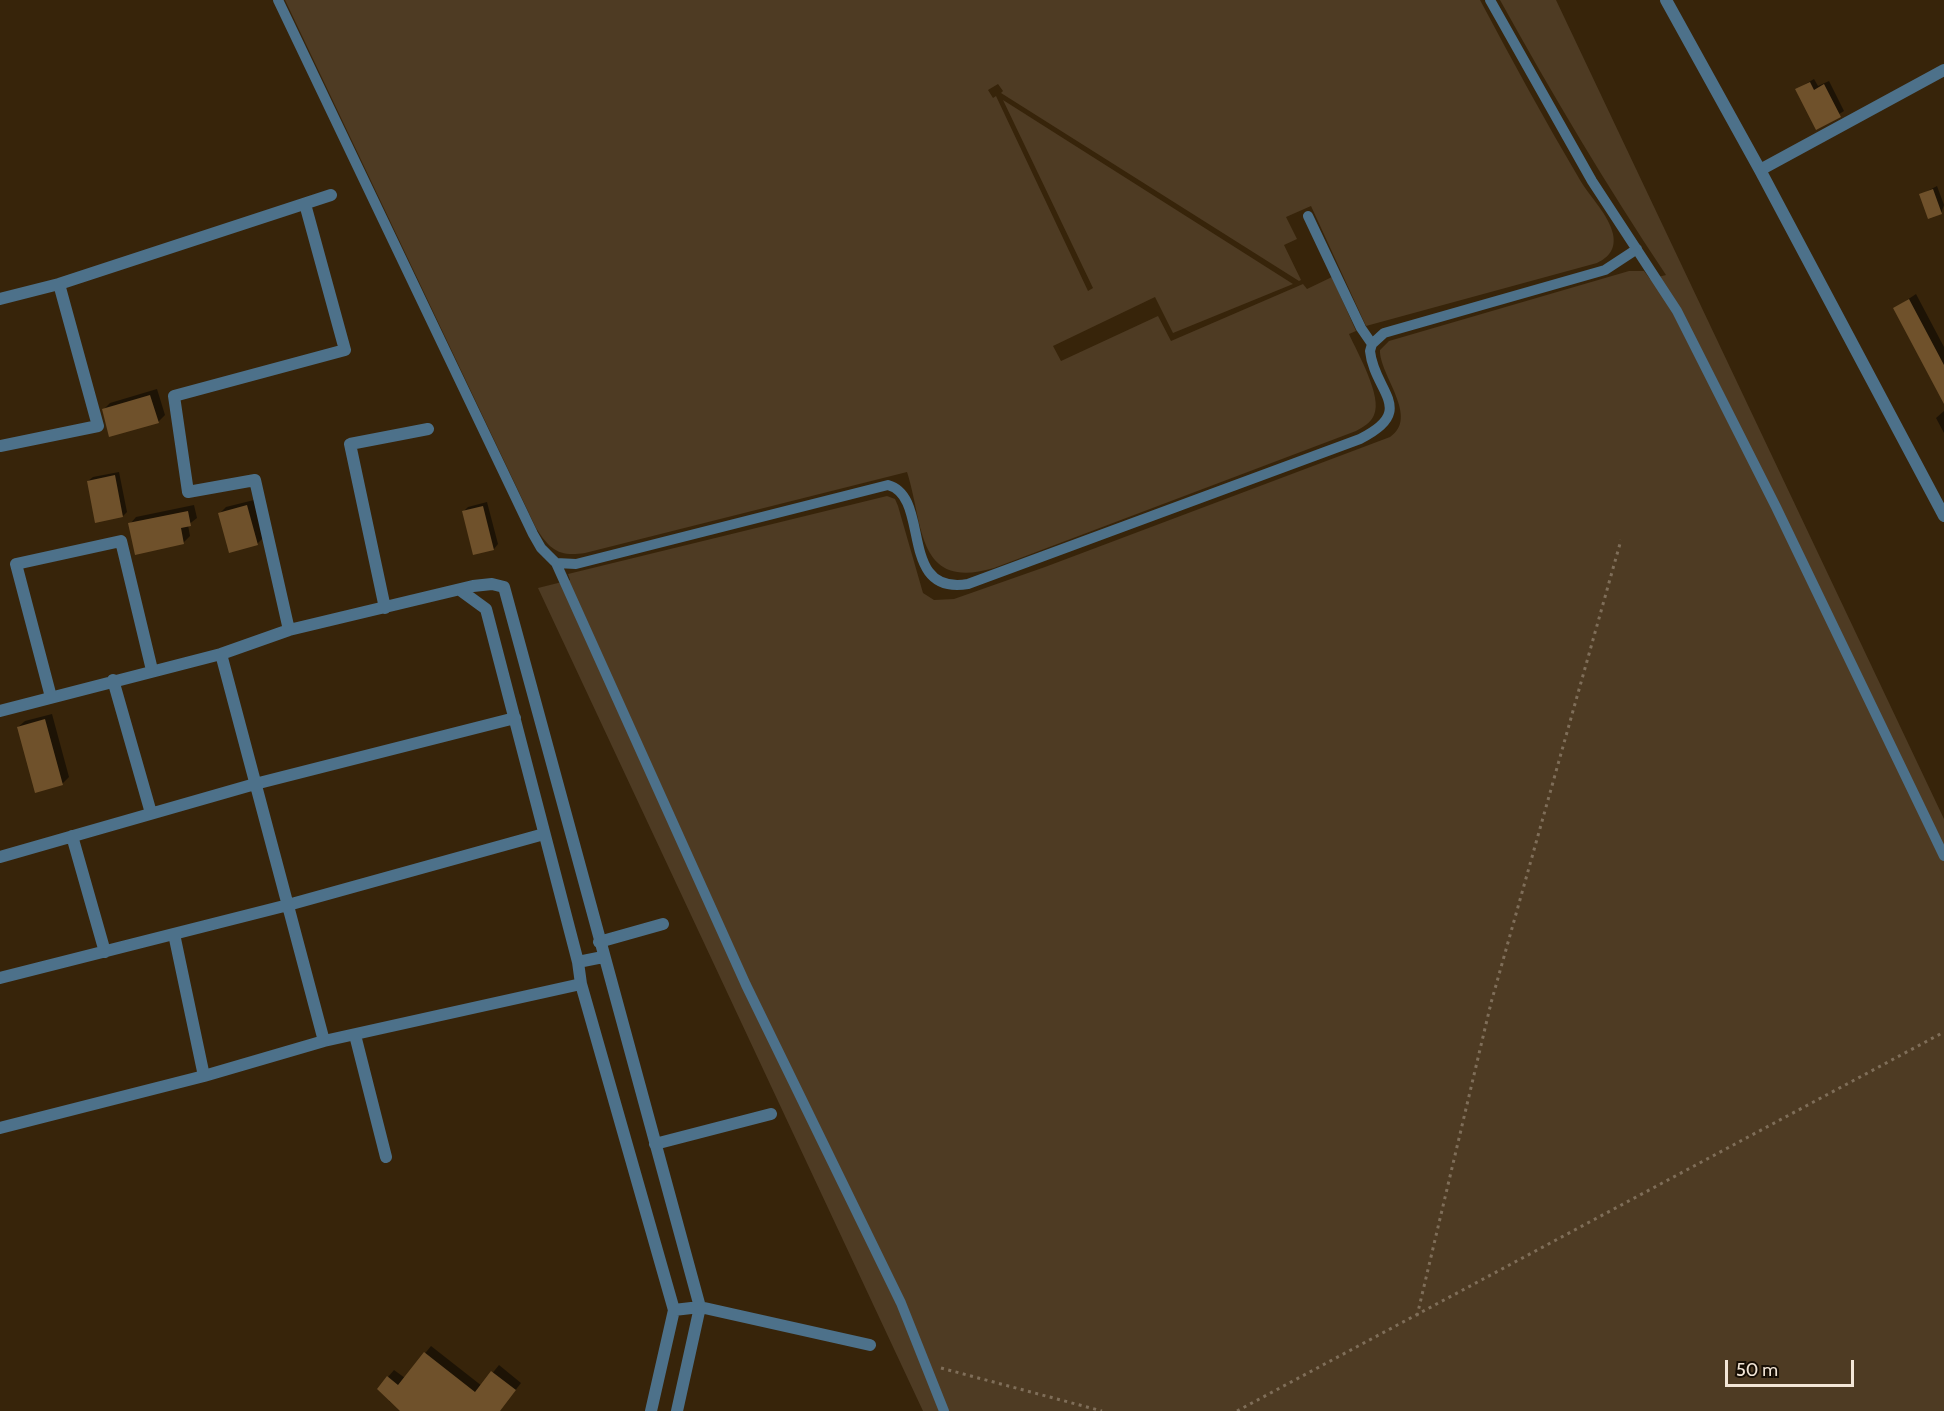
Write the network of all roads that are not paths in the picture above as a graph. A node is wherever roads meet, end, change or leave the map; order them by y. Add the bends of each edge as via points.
1 (279, 0) edge
2 (1491, 0) edge
3 (1666, 0) edge
4 (1944, 70) edge
5 (1760, 170) junction
6 (331, 195) dead end
7 (305, 204) junction
8 (1308, 216) dead end
9 (1637, 249) junction
10 (59, 284) junction
11 (0, 299) edge
12 (1372, 344) junction
13 (428, 429) dead end
14 (0, 446) edge
15 (1944, 516) edge
16 (556, 563) junction
17 (460, 590) junction
18 (385, 608) junction
19 (289, 630) junction
20 (221, 654) junction
21 (152, 670) junction
22 (113, 680) junction
23 (51, 697) junction
24 (0, 711) edge
25 (515, 718) junction
26 (255, 784) junction
27 (152, 813) junction
28 (544, 834) junction
29 (72, 836) junction
30 (1944, 856) edge
31 (0, 857) edge
32 (288, 905) junction
33 (663, 924) dead end
34 (174, 934) junction
35 (599, 942) junction
36 (105, 952) junction
37 (603, 957) junction
38 (578, 962) junction
39 (0, 978) edge
40 (581, 984) junction
41 (355, 1035) junction
42 (324, 1041) junction
43 (204, 1076) junction
44 (771, 1114) dead end
45 (0, 1128) edge
46 (655, 1144) junction
47 (386, 1157) dead end
48 (700, 1308) junction
49 (675, 1310) junction
50 (870, 1345) dead end
51 (651, 1411) edge
52 (677, 1411) edge
53 (944, 1411) edge

1 - 16 lane via 533,534
2 - 9 lane via 1563,130
3 - 5 street
4 - 5 street
5 - 15 street
6 - 7 street
7 - 10 street
7 - 19 street via 345,350 174,396 189,492 255,480
8 - 12 lane
9 - 12 lane via 1605,270 1384,333
9 - 30 lane via 1668,294 1720,395
10 - 11 street
10 - 14 street via 98,426
12 - 16 lane via 1370,358 1390,407 1388,418 1373,433 968,584 943,584 933,576 920,552 905,499 888,485 576,564
13 - 18 street via 350,444
16 - 53 lane via 741,974 880,1257
17 - 18 street
17 - 25 street via 486,609
17 - 35 street via 492,584 504,587
18 - 19 street
19 - 20 street
20 - 21 street
20 - 26 street
21 - 22 street
21 - 23 street via 122,541 16,564
22 - 23 street
22 - 27 street
23 - 24 street
25 - 26 street
25 - 28 street
26 - 27 street
26 - 32 street
27 - 29 street
28 - 32 street
28 - 38 street
29 - 31 street
29 - 36 street
32 - 34 street
32 - 42 street
33 - 35 street
34 - 36 street
34 - 43 street
35 - 37 street
36 - 39 street
37 - 38 street
37 - 46 street
38 - 40 street
40 - 41 street
40 - 49 street
41 - 42 street
41 - 47 street
42 - 43 street
43 - 45 street
44 - 46 street
46 - 48 street
48 - 49 street
48 - 50 street
48 - 52 street
49 - 51 street

